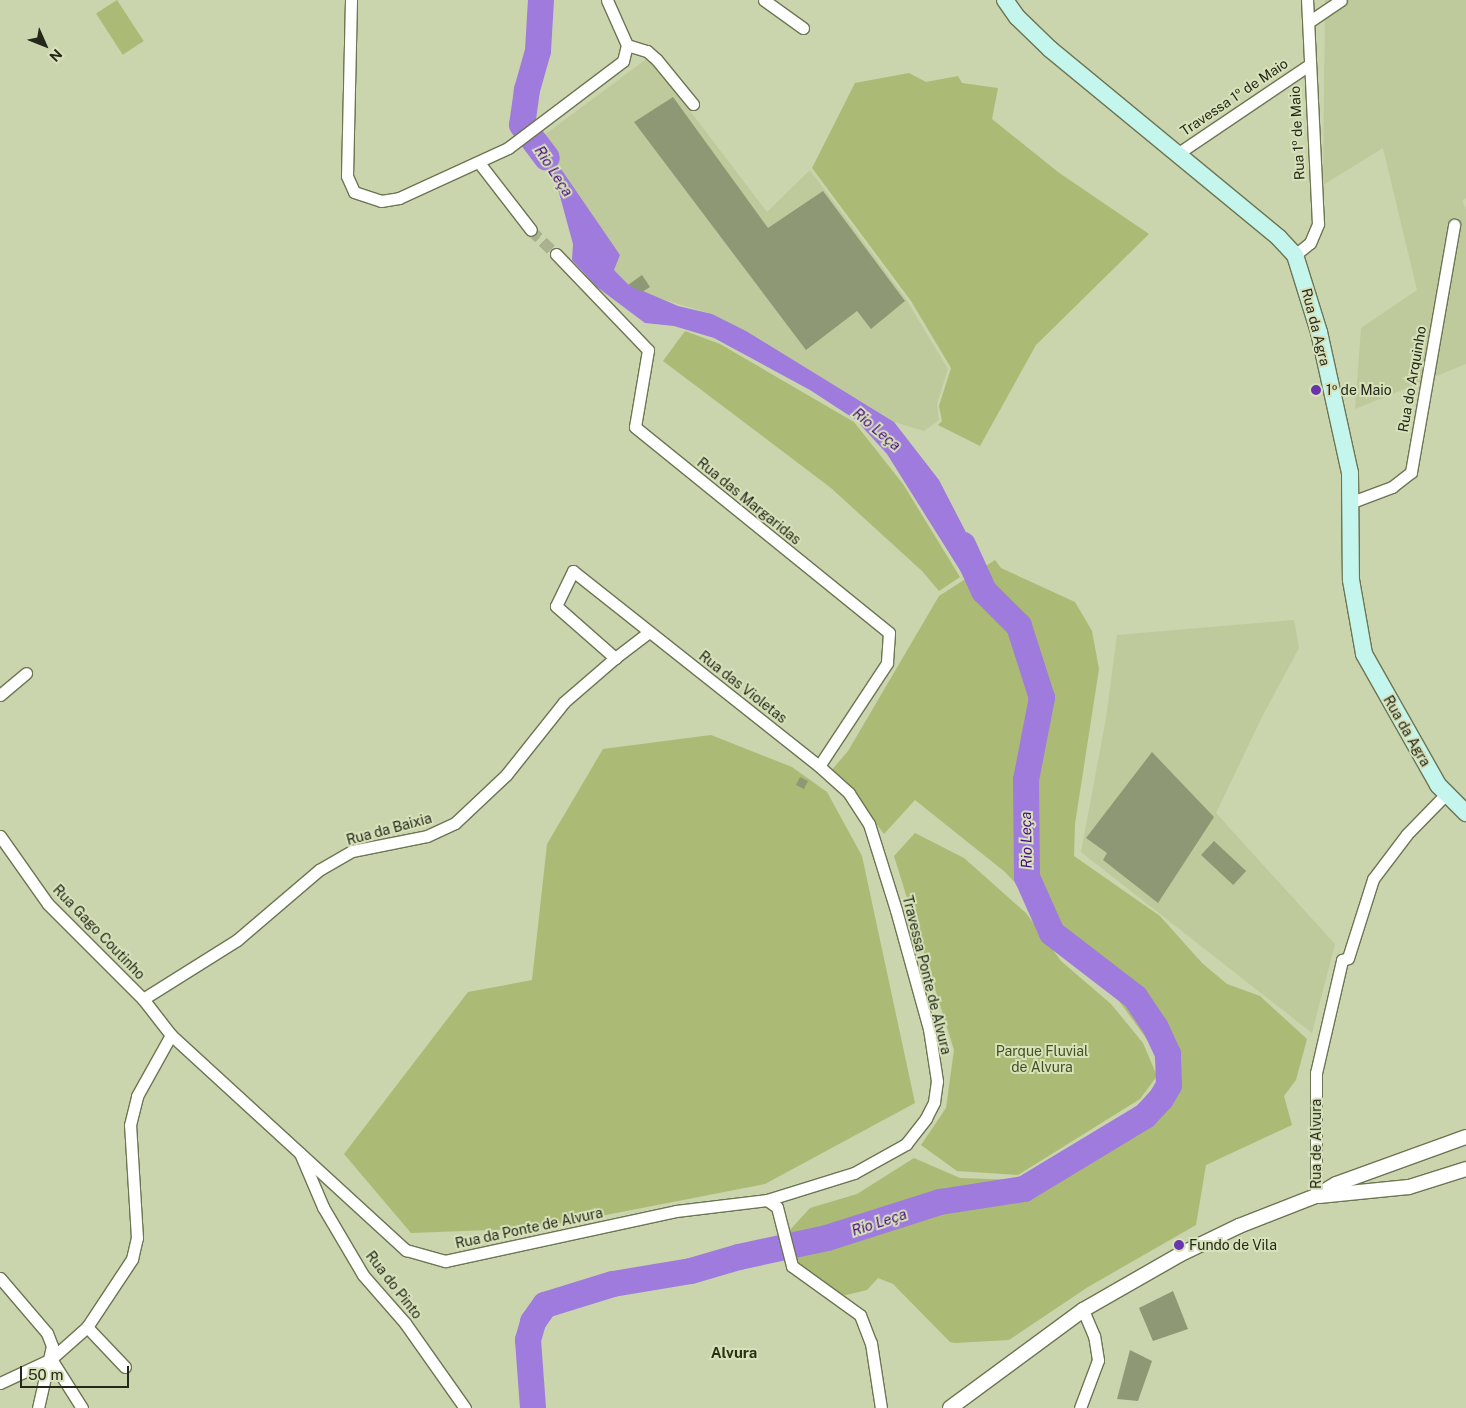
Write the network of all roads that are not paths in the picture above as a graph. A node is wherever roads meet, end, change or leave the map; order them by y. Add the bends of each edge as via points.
1 (351, 0) edge
2 (608, 0) edge
3 (764, 0) edge
4 (1005, 0) edge
5 (1307, 0) edge
6 (1341, 0) edge
7 (1310, 21) junction
8 (803, 28) dead end
9 (627, 45) junction
10 (1309, 66) junction
11 (693, 104) dead end
12 (1177, 154) junction
13 (480, 164) junction
14 (1454, 225) dead end
15 (531, 230) tunnel mouth
16 (556, 254) tunnel mouth
17 (1295, 255) junction
18 (1352, 502) junction
19 (649, 632) junction
20 (616, 658) junction
21 (26, 673) dead end
22 (0, 695) edge
23 (819, 766) junction
24 (1445, 795) junction
25 (1466, 813) edge
26 (0, 836) edge
27 (143, 999) junction
28 (171, 1035) junction
29 (1466, 1137) edge
30 (297, 1147) junction
31 (1466, 1170) edge
32 (1316, 1196) junction
33 (767, 1200) junction
34 (0, 1278) edge
35 (1083, 1310) junction
36 (87, 1327) junction
37 (51, 1359) junction
38 (125, 1367) dead end
39 (0, 1383) edge
40 (38, 1408) edge
41 (82, 1408) edge
42 (465, 1408) edge
43 (881, 1408) edge
44 (950, 1408) edge
45 (1080, 1408) edge

1 - 13 street via 346,165 354,192 381,201 399,198
2 - 9 street
3 - 8 street
4 - 12 main road, Rua da Agra via 1016,16 1050,49
5 - 7 street, Rua 1º de Maio
6 - 7 street
7 - 10 street, Rua 1º de Maio
9 - 11 street via 647,51
9 - 13 street via 623,61 533,130
10 - 12 street, Travessa 1º de Maio
10 - 17 street, Rua 1º de Maio via 1318,224 1310,243
12 - 17 main road, Rua da Agra via 1279,238
13 - 15 street
14 - 18 street, Rua do Arquinho via 1411,472 1392,487
16 - 23 street, Rua das Margaridas via 648,350 635,428 890,633 888,663
17 - 18 main road, Rua da Agra via 1319,332 1350,473
18 - 24 main road, Rua da Agra via 1351,580 1364,654
19 - 20 street, Rua da Baixia
19 - 20 street, Rua das Violetas via 573,571 556,606
19 - 23 street, Rua das Violetas
20 - 27 street, Rua da Baixia via 564,702 506,775 455,822 426,836 352,852 319,870 237,940
21 - 22 street
23 - 33 street, Travessa Ponte de Alvura via 849,793 868,824 929,1029 937,1081 934,1102 906,1144 854,1173
24 - 25 main road, Rua da Agra
24 - 32 street, Rua de Alvura via 1407,834 1372,879 1348,958 1342,960 1316,1073
26 - 27 street, Rua Gago Coutinho via 48,904
27 - 28 street, Rua da Ponte de Alvura
28 - 30 street, Rua da Ponte de Alvura
28 - 36 street via 138,1096 130,1124 137,1238 132,1259
29 - 32 street via 1336,1184
30 - 33 street, Rua da Ponte de Alvura via 406,1250 445,1261 676,1211
30 - 42 street, Rua do Pinto via 323,1207 363,1275 405,1324
31 - 32 street via 1409,1187
32 - 35 street, Rua de Alvura via 1239,1226 1179,1255
33 - 43 street via 777,1207 792,1266 860,1315 871,1342
34 - 37 street via 47,1333 52,1346
35 - 44 street, Rua de Alvura
35 - 45 street via 1094,1336 1098,1360
36 - 37 street
36 - 38 street
37 - 39 street
37 - 40 street
37 - 41 street

